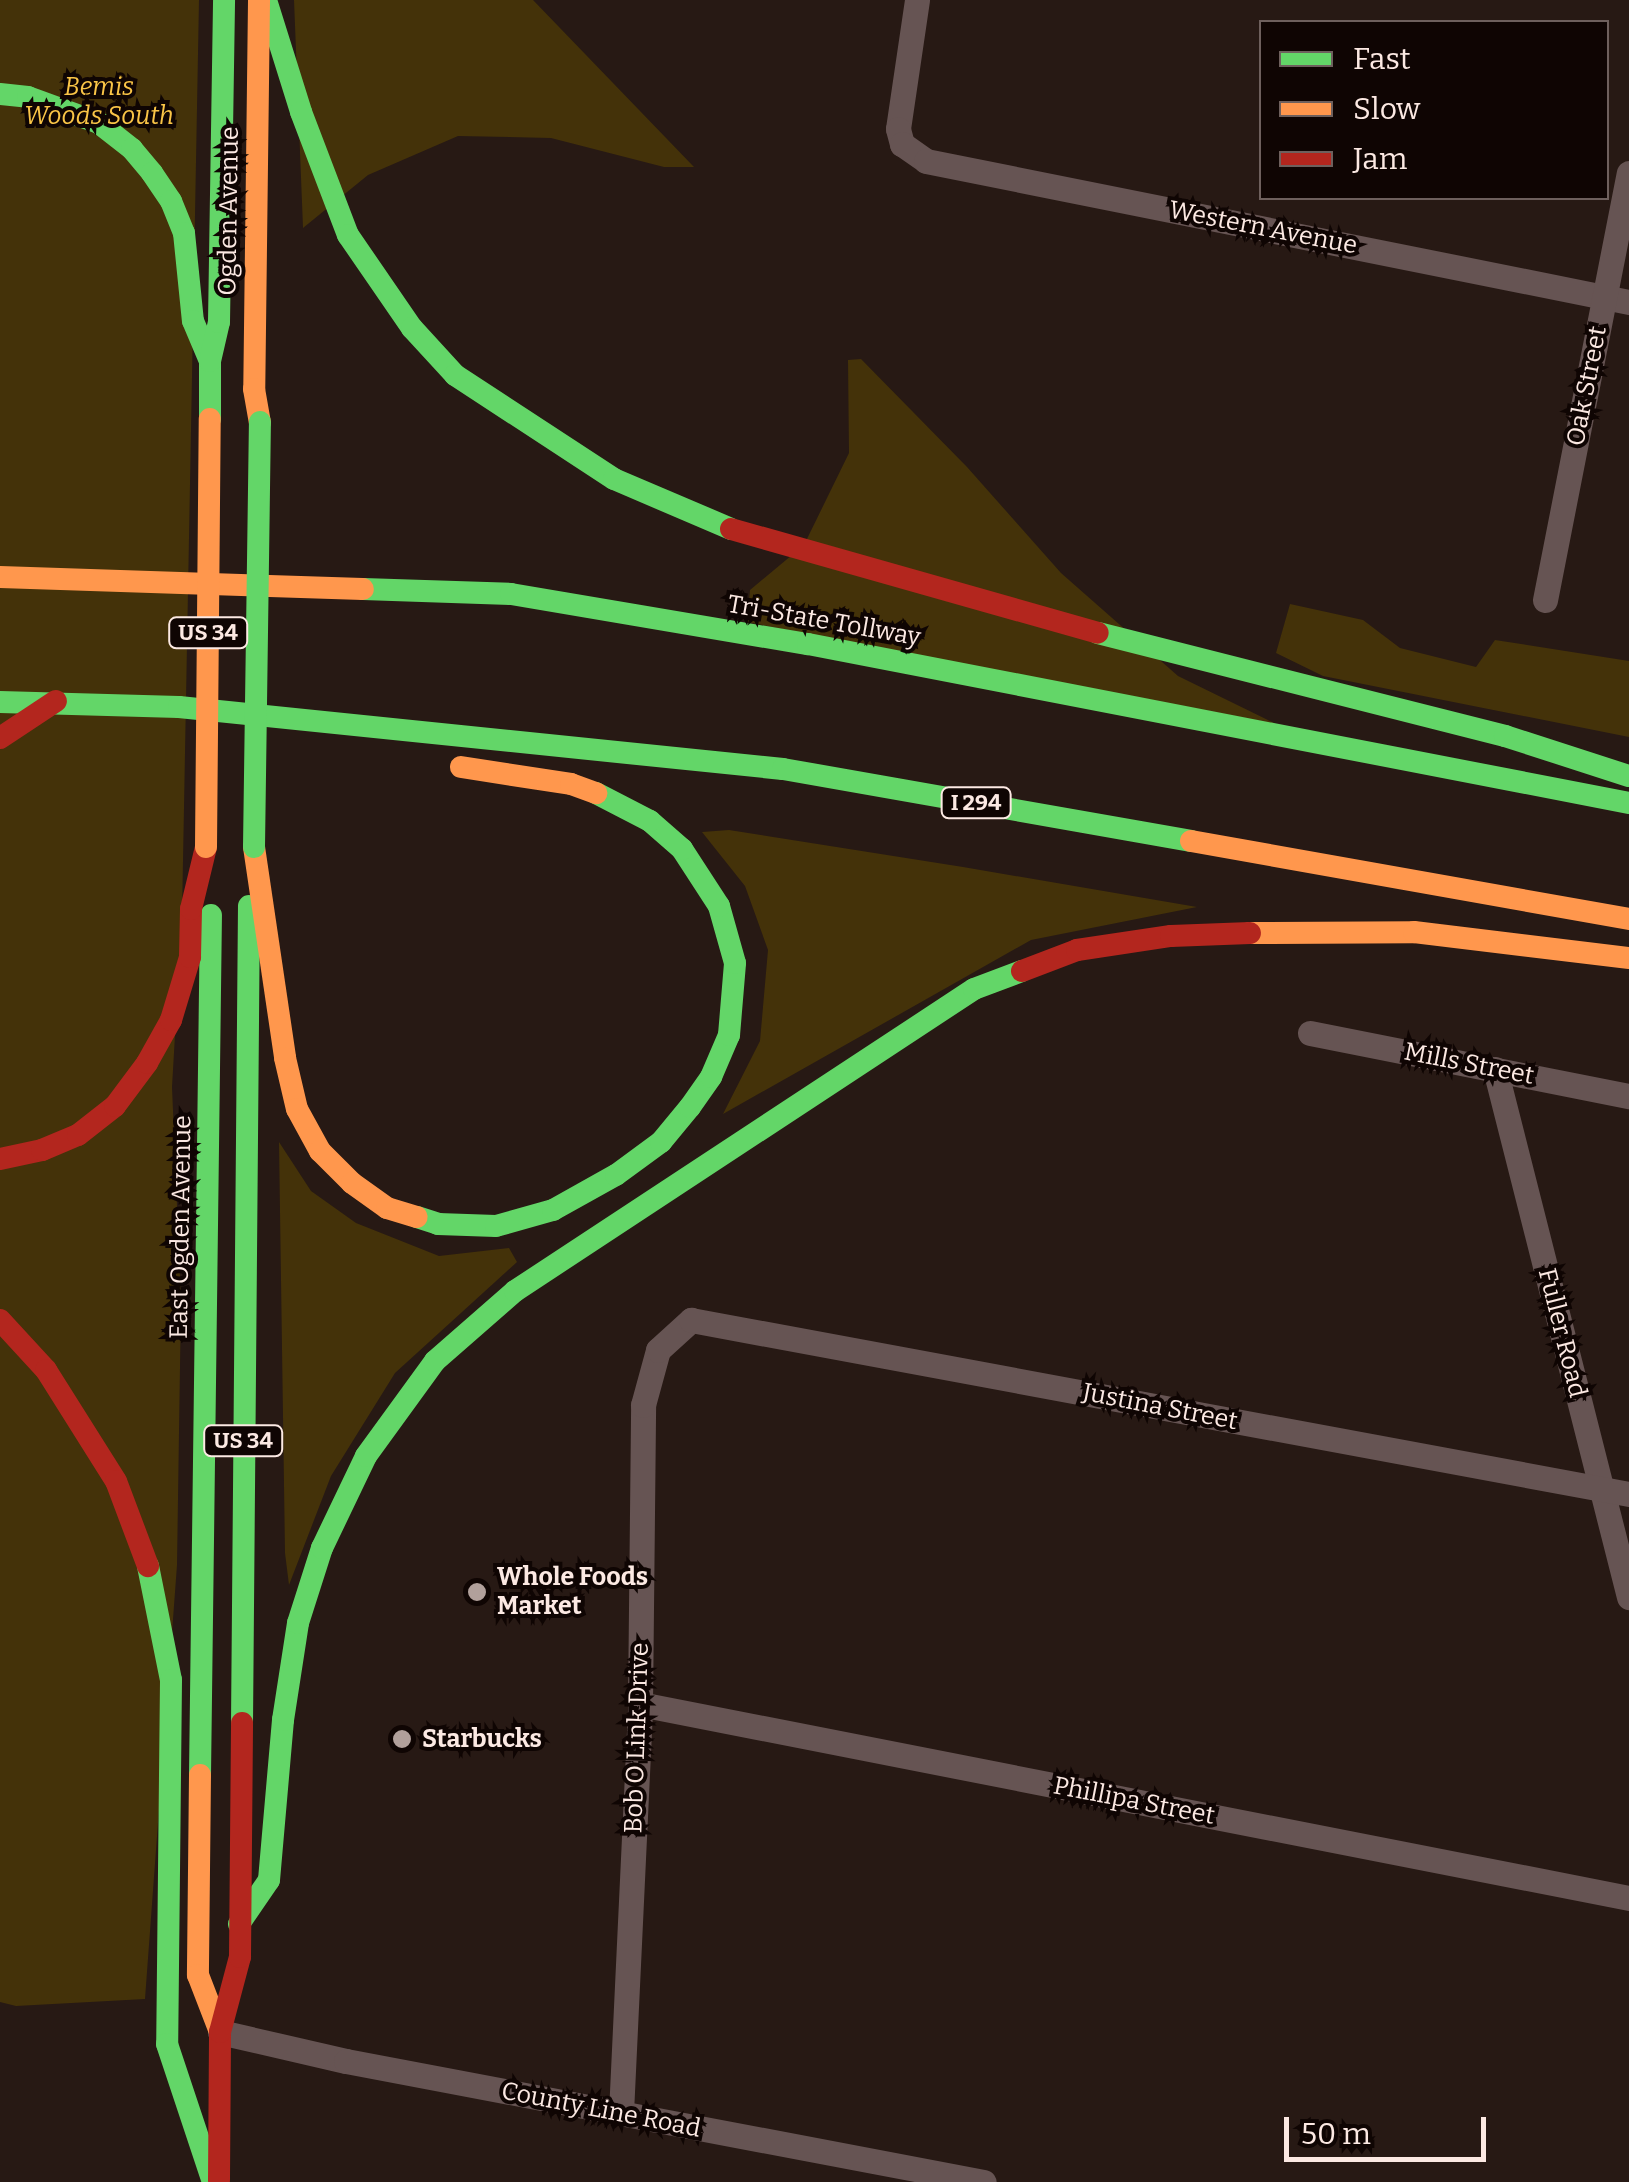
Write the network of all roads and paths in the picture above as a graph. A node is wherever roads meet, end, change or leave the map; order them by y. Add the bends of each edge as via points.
1 (224, 0) edge
2 (263, 0) edge
3 (917, 0) edge
4 (0, 94) edge
5 (1629, 173) edge
6 (1617, 299) edge
7 (210, 361) junction
8 (210, 419) joint
9 (260, 422) joint
10 (0, 575) edge
11 (1545, 600) dead end
12 (56, 701) junction
13 (0, 702) edge
14 (318, 718) junction
15 (0, 738) edge
16 (388, 752) dead end
17 (443, 765) dead end
18 (1629, 776) edge
19 (1629, 803) edge
20 (206, 847) junction
21 (254, 848) junction
22 (1629, 919) edge
23 (1629, 958) edge
24 (1310, 1033) dead end
25 (1495, 1069) junction
26 (1629, 1096) edge
27 (0, 1159) edge
28 (0, 1320) edge
29 (691, 1320) joint
30 (1601, 1488) junction
31 (1629, 1494) edge
32 (1629, 1598) edge
33 (640, 1704) junction
34 (1629, 1898) edge
35 (239, 1924) junction
36 (220, 2032) junction
37 (621, 2114) junction
38 (216, 2182) edge
39 (984, 2182) edge

1 - 7 main road, Ogden Avenue / US 34 via 219,322
2 - 9 main road, Ogden Avenue / US 34 via 254,389
2 - 18 main road via 348,235 412,328 455,374 614,479 740,534 1217,666 1505,736
3 - 6 street, Western Avenue via 899,113 902,144 926,160
4 - 7 main road via 28,97 98,123 152,173 184,233 194,321
5 - 6 street, Oak Street
6 - 11 street, Oak Street
7 - 8 main road, Ogden Avenue / US 34
8 - 20 main road, East Ogden Avenue / US 34, bridge
9 - 21 main road, East Ogden Avenue / US 34, bridge
10 - 19 main road, Tri-State Tollway via 510,594 808,644
12 - 13 main road, I 294
12 - 14 main road, I 294
12 - 15 main road
14 - 16 main road
14 - 22 main road, I 294 via 783,769
17 - 21 main road via 571,784 650,821 701,874 719,906 735,963 729,1035 690,1107 662,1142 554,1210 496,1226 438,1224 387,1208 320,1151 297,1109 285,1058
20 - 27 main road via 191,909 190,957 171,1020 147,1063 115,1106 78,1135
20 - 36 main road, East Ogden Avenue / US 34 via 212,909 198,1975
21 - 35 main road, East Ogden Avenue / US 34 via 247,925
23 - 35 main road via 1338,929 1171,936 1077,950 974,989 515,1290 435,1361 400,1405 366,1456 322,1548 298,1623 269,1880
24 - 25 street, Mills Street
25 - 26 street, Mills Street
25 - 30 street, Fuller Road
28 - 38 main road via 46,1370 116,1481 140,1537 163,1623 171,1680 167,2044
29 - 30 street, Justina Street
29 - 33 street, Bob O Link Drive via 658,1350 643,1405
30 - 31 street, Justina Street
30 - 32 street, Fuller Road
33 - 34 street, Phillipa Street
33 - 37 street, Bob O Link Drive
35 - 36 main road, East Ogden Avenue / US 34 via 240,1957
36 - 37 street, County Line Road
36 - 38 main road, East Ogden Avenue / US 34
37 - 39 street, County Line Road

